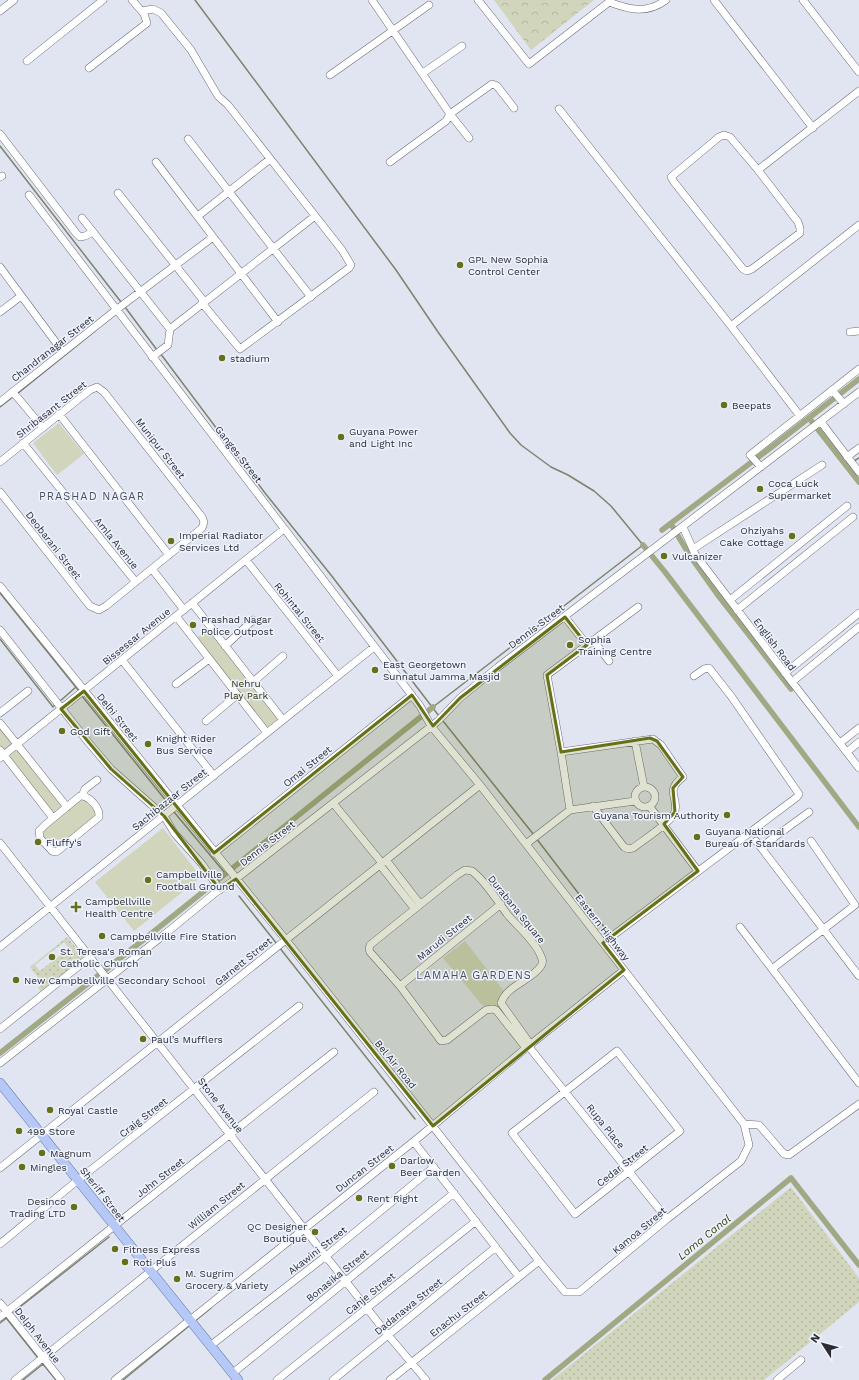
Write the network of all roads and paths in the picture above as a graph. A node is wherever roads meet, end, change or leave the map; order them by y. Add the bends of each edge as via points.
1 (14, 0) edge
2 (103, 0) edge
3 (132, 0) edge
4 (372, 0) edge
5 (478, 0) edge
6 (666, 0) edge
7 (714, 0) edge
8 (803, 0) edge
9 (430, 5) dead end
10 (0, 11) edge
11 (142, 12) junction
12 (393, 30) junction
13 (462, 46) dead end
14 (27, 62) dead end
15 (89, 68) dead end
16 (859, 72) edge
17 (423, 73) junction
18 (330, 75) dead end
19 (859, 91) edge
20 (514, 108) dead end
21 (559, 109) dead end
22 (450, 114) junction
23 (813, 128) junction
24 (0, 134) edge
25 (469, 138) dead end
26 (188, 139) dead end
27 (270, 159) junction
28 (156, 162) dead end
29 (390, 162) dead end
30 (758, 170) junction
31 (228, 192) junction
32 (118, 193) dead end
33 (29, 195) dead end
34 (198, 216) junction
35 (315, 216) junction
36 (82, 218) dead end
37 (859, 224) edge
38 (93, 232) junction
39 (213, 237) junction
40 (273, 248) junction
41 (175, 265) junction
42 (0, 267) edge
43 (241, 274) junction
44 (141, 291) junction
45 (21, 296) junction
46 (311, 297) junction
47 (203, 303) junction
48 (121, 306) junction
49 (0, 312) edge
50 (278, 322) junction
51 (731, 326) junction
52 (170, 329) junction
53 (850, 332) dead end
54 (859, 332) edge
55 (63, 352) junction
56 (157, 354) junction
57 (859, 370) edge
58 (97, 387) joint
59 (832, 390) junction
60 (858, 393) edge
61 (15, 395) junction
62 (0, 402) edge
63 (844, 404) junction
64 (60, 414) junction
65 (800, 416) junction
66 (821, 422) junction
67 (42, 428) junction
68 (23, 443) junction
69 (859, 448) edge
70 (848, 458) junction
71 (0, 462) edge
72 (822, 465) dead end
73 (761, 467) junction
74 (858, 470) edge
75 (0, 492) edge
76 (847, 506) dead end
77 (853, 517) dead end
78 (284, 529) junction
79 (678, 530) junction
80 (693, 550) junction
81 (169, 554) junction
82 (246, 560) junction
83 (152, 569) junction
84 (135, 581) junction
85 (0, 586) edge
86 (730, 600) junction
87 (192, 603) junction
88 (638, 607) dead end
89 (184, 610) junction
90 (737, 610) junction
91 (859, 613) edge
92 (176, 616) junction
93 (565, 617) junction
94 (253, 620) dead end
95 (859, 627) edge
96 (0, 630) edge
97 (590, 643) junction
98 (225, 646) junction
99 (374, 647) junction
100 (283, 656) dead end
101 (209, 659) junction
102 (122, 660) junction
103 (609, 661) dead end
104 (785, 673) junction
105 (338, 676) junction
106 (694, 676) dead end
107 (253, 682) junction
108 (792, 682) junction
109 (176, 684) dead end
110 (28, 691) dead end
111 (81, 692) junction
112 (237, 695) junction
113 (412, 695) junction
114 (61, 709) junction
115 (0, 713) edge
116 (284, 720) junction
117 (435, 720) junction
118 (206, 721) dead end
119 (0, 723) edge
120 (859, 728) edge
121 (267, 733) junction
122 (635, 741) junction
123 (859, 742) edge
124 (840, 743) junction
125 (17, 744) junction
126 (561, 752) junction
127 (847, 752) junction
128 (1, 754) edge
129 (859, 768) edge
130 (214, 776) junction
131 (97, 780) dead end
132 (480, 785) junction
133 (644, 787) junction
134 (82, 796) junction
135 (635, 801) junction
136 (333, 803) junction
137 (593, 806) junction
138 (66, 807) junction
139 (650, 807) junction
140 (171, 810) junction
141 (570, 810) junction
142 (809, 812) dead end
143 (53, 818) junction
144 (664, 824) junction
145 (756, 841) dead end
146 (811, 841) dead end
147 (526, 844) junction
148 (761, 847) junction
149 (1, 848) edge
150 (214, 853) junction
151 (383, 863) junction
152 (698, 871) junction
153 (235, 880) junction
154 (222, 888) junction
155 (501, 904) junction
156 (50, 906) junction
157 (417, 906) junction
158 (740, 927) dead end
159 (824, 930) junction
160 (286, 940) junction
161 (603, 943) junction
162 (0, 947) edge
163 (90, 957) junction
164 (624, 970) junction
165 (772, 970) junction
166 (859, 974) edge
167 (107, 979) junction
168 (400, 986) junction
169 (299, 1006) dead end
170 (499, 1008) junction
171 (0, 1029) edge
172 (157, 1043) junction
173 (529, 1047) junction
174 (334, 1052) dead end
175 (0, 1063) edge
176 (0, 1083) edge
177 (859, 1083) edge
178 (195, 1089) junction
179 (374, 1092) dead end
180 (565, 1092) junction
181 (859, 1104) edge
182 (744, 1124) junction
183 (433, 1126) junction
184 (231, 1134) junction
185 (41, 1135) junction
186 (416, 1140) junction
187 (749, 1145) joint
188 (434, 1167) junction
189 (0, 1168) edge
190 (629, 1171) junction
191 (264, 1179) junction
192 (78, 1180) junction
193 (454, 1193) junction
194 (667, 1218) junction
195 (476, 1221) junction
196 (114, 1226) junction
197 (304, 1228) junction
198 (0, 1244) edge
199 (496, 1247) junction
200 (326, 1256) junction
201 (539, 1261) junction
202 (150, 1272) junction
203 (519, 1277) junction
204 (346, 1281) junction
205 (0, 1303) edge
206 (367, 1308) junction
207 (9, 1314) junction
208 (0, 1318) edge
209 (191, 1322) junction
210 (388, 1335) junction
211 (210, 1346) junction
212 (43, 1357) junction
213 (801, 1360) dead end
214 (412, 1363) junction
215 (235, 1377) edge
216 (15, 1380) edge
217 (61, 1380) edge
218 (115, 1380) edge
219 (277, 1380) edge
220 (333, 1380) edge
221 (390, 1380) edge
222 (426, 1380) edge
223 (777, 1380) edge

1 - 10 street
2 - 14 street
3 - 11 street
4 - 12 street
5 - 6 street via 529,64 609,2 627,9 645,9
7 - 23 street
8 - 16 street
9 - 12 street
11 - 15 street via 147,23
11 - 27 street via 154,9 160,13 191,50 218,96
12 - 17 street
12 - 18 street
13 - 17 street
17 - 22 street
19 - 23 street
20 - 22 street via 497,86 492,84
21 - 51 street
22 - 25 street
22 - 29 street via 446,122
23 - 30 street
24 - 38 street via 76,233 80,237
26 - 31 street
27 - 31 street
27 - 35 street
28 - 34 street
30 - 30 street via 730,137 724,135 671,177 747,271 800,233 798,222
31 - 34 street
31 - 40 street
32 - 41 street
33 - 48 street, Ganges Street
34 - 39 street
35 - 40 street
35 - 46 street via 351,265
36 - 38 street
37 - 51 street
38 - 44 street
39 - 41 street, Chandranagar Street
39 - 43 street
40 - 43 street
40 - 46 street
41 - 44 street, Chandranagar Street
41 - 47 street
42 - 45 street
43 - 47 street
43 - 50 street
44 - 48 street, Chandranagar Street
44 - 52 street
45 - 49 street
45 - 55 street
46 - 50 street
47 - 50 street via 240,349
47 - 52 street
48 - 55 street, Chandranagar Street
48 - 56 street, Ganges Street
51 - 65 street
52 - 56 street via 168,345
53 - 54 street
55 - 61 street, Chandranagar Street
56 - 78 street, Ganges Street
57 - 59 street
58 - 64 street, Shribasant Street
58 - 81 street, Munipur Street via 104,392 202,517 202,528
59 - 63 street
59 - 65 street
60 - 63 street
61 - 62 street, Chandranagar Street
61 - 67 street
63 - 66 street
64 - 67 street, Shribasant Street
64 - 81 street
65 - 73 street via 750,455
66 - 70 street
66 - 73 street
67 - 68 street, Shribasant Street
68 - 71 street, Shribasant Street
68 - 84 street, Amla Avenue
69 - 70 street
70 - 74 street
72 - 80 street
73 - 79 street
75 - 84 street, Deobarani Street via 95,609 99,610 106,606
76 - 86 street
77 - 90 street
78 - 82 street, Bissessar Avenue
78 - 99 street, Ganges Street
79 - 80 street, English Road
79 - 93 street, Dennis Street
80 - 86 street, English Road
81 - 83 street
82 - 87 street, Bissessar Avenue
82 - 105 street, Rohintal Street
83 - 84 street
83 - 89 street
85 - 111 street, Delhi Street
86 - 90 street, English Road
87 - 89 street, Bissessar Avenue
87 - 98 street
88 - 97 street
89 - 92 street, Bissessar Avenue
90 - 104 street, English Road
91 - 104 street
92 - 101 street
92 - 102 street, Bissessar Avenue
93 - 97 street
93 - 117 street, Dennis Street via 498,667
94 - 98 street
95 - 108 street
96 - 114 street, Delhi Street
97 - 103 street
97 - 126 street via 547,675
98 - 107 street
99 - 105 street, Sachibazaar Street
99 - 113 street, Ganges Street
100 - 107 street
101 - 109 street
101 - 112 street
102 - 111 street, Bissessar Avenue
102 - 130 street
104 - 108 street, English Road
105 - 116 street, Sachibazaar Street
106 - 152 street via 709,668 799,794
107 - 116 street
108 - 124 street, English Road
110 - 115 street
111 - 114 street, Bissessar Avenue
111 - 140 street, Delhi Street
112 - 118 street
112 - 121 street
113 - 117 street, Ganges Street
113 - 150 street, Omai Street
114 - 125 street, Bissessar Avenue
114 - 140 street, Delhi Street via 111,769
116 - 121 street, Sachibazaar Street
117 - 132 street, Eastern Highway
117 - 136 street, Dennis Street
119 - 125 street
120 - 124 street
121 - 130 street, Sachibazaar Street
122 - 126 street
122 - 133 street
122 - 144 street via 650,738 657,741 683,777 673,788 675,812
123 - 127 street
124 - 127 street, English Road
125 - 128 street, Bissessar Avenue
125 - 138 street
126 - 141 street
127 - 129 street, English Road
128 - 143 street
130 - 140 street, Sachibazaar Street
131 - 134 street via 85,789
132 - 147 street, Eastern Highway
132 - 151 street, Garnett Street
133 - 135 street via 636,792
133 - 139 street via 655,794 655,800
134 - 138 street
134 - 143 street via 89,799 98,809 99,817 54,852 40,838 39,833
135 - 137 street
135 - 139 street via 641,807
136 - 151 street
136 - 153 street, Dennis Street
137 - 141 street
137 - 144 street via 622,846 628,849 633,848
138 - 143 street
139 - 144 street
140 - 150 street, Delhi Street
140 - 154 street, Delhi Street via 175,834
140 - 156 street, Sachibazaar Street
141 - 147 street
142 - 148 street
144 - 152 street
145 - 148 street
146 - 159 street via 855,905
147 - 161 street, Eastern Highway
148 - 159 street
149 - 156 street, Stone Avenue
150 - 153 street, Delhi Street
151 - 157 street
151 - 160 street, Garnett Street
152 - 161 street
153 - 154 street, Dennis Street
153 - 160 street, Bel Air Road
154 - 167 street, Dennis Street
155 - 157 street, Durabana Square via 469,870 457,875
155 - 168 street, Marudi Street
155 - 170 street, Durabana Square via 538,949 543,961 537,970 505,996
156 - 162 street, Sachibazaar Street
156 - 163 street, Stone Avenue
157 - 168 street, Durabana Square via 371,943 369,949
158 - 165 street
159 - 165 street
159 - 166 street
160 - 172 street, Garnett Street
160 - 183 street, Bel Air Road
161 - 164 street, Eastern Highway
163 - 167 street, Stone Avenue
163 - 171 street
164 - 173 street, Duncan Street
164 - 182 street, Eastern Highway
165 - 177 street
167 - 172 street, Stone Avenue
167 - 175 street, Dennis Street
168 - 170 street, Durabana Square via 441,1041 451,1038 486,1010
169 - 178 street, Craig Street
170 - 173 street
172 - 178 street, Stone Avenue
172 - 185 street, Garnett Street
173 - 180 street, Rupa Place
173 - 183 street, Duncan Street
174 - 184 street, John Street
176 - 185 main road, Sheriff Street
178 - 184 street, Stone Avenue
178 - 192 street, Craig Street
179 - 191 street, William Street
180 - 190 street, Rupa Place
180 - 190 street, Cedar Street via 617,1050 680,1131
180 - 190 street, Cedar Street via 512,1133 575,1214
181 - 182 street via 789,1155 784,1154 759,1125
182 - 187 street, Eastern Highway
183 - 186 street, Duncan Street
183 - 201 street, Bel Air Road
184 - 191 street, Stone Avenue
184 - 196 street, John Street
185 - 189 street, Garnett Street
185 - 192 main road, Sheriff Street
186 - 188 street
186 - 197 street, Duncan Street
187 - 194 street, Kamoa Street via 741,1161
188 - 193 street
188 - 200 street, Akawini Street
190 - 194 street, Rupa Place
191 - 197 street, Stone Avenue
191 - 202 street, William Street
192 - 196 main road, Sheriff Street
192 - 198 street, Craig Street
193 - 195 street
193 - 204 street, Bonasika Street
194 - 201 street, Kamoa Street via 579,1292 565,1292
195 - 199 street
195 - 206 street, Canje Street
196 - 202 main road, Sheriff Street
196 - 207 street, John Street
197 - 200 street, Stone Avenue
197 - 209 street, Duncan Street
199 - 203 street
199 - 210 street, Dadanawa Street
200 - 204 street, Stone Avenue
200 - 211 street, Akawini Street
201 - 203 street, Enachu Street
202 - 209 main road, Sheriff Street
202 - 212 street, William Street
203 - 214 street, Enachu Street
204 - 206 street, Stone Avenue
204 - 215 street, Bonasika Street
205 - 207 street, Delph Avenue
206 - 210 street, Stone Avenue
206 - 219 street, Canje Street
207 - 208 street, John Street
207 - 212 street, Delph Avenue
209 - 211 main road, Sheriff Street
209 - 218 street, Duncan Street
210 - 214 street, Stone Avenue
210 - 220 street, Dadanawa Street
211 - 215 main road, Sheriff Street
212 - 216 street, William Street
212 - 217 street, Delph Avenue
213 - 223 street
214 - 221 street, Enachu Street
214 - 222 street, Stone Avenue

